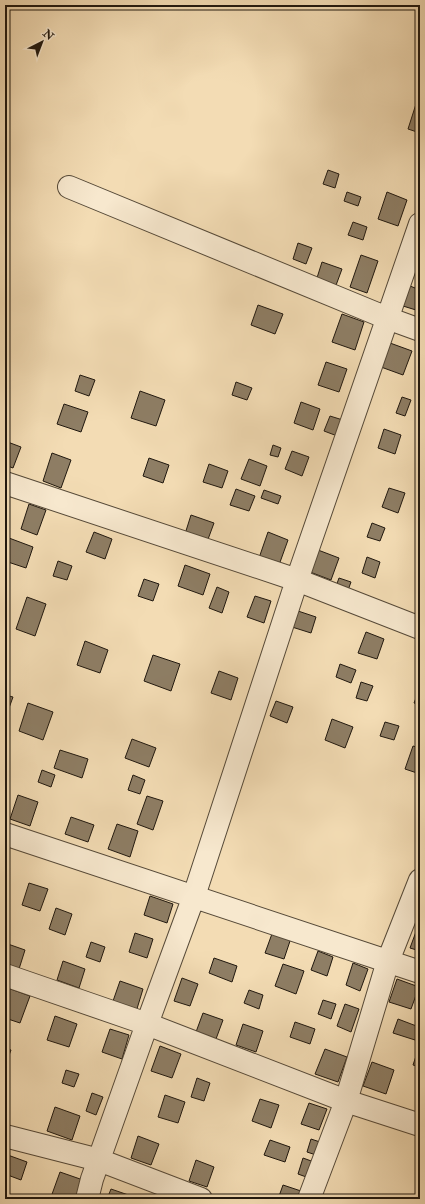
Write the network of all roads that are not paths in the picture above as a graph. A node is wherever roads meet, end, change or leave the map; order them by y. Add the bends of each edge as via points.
1 (69, 187) dead end
2 (420, 224) edge
3 (388, 318) junction
4 (420, 330) edge
5 (5, 483) edge
6 (298, 580) junction
7 (420, 628) edge
8 (5, 834) edge
9 (420, 880) edge
10 (194, 896) junction
11 (388, 961) junction
12 (420, 972) edge
13 (5, 975) edge
14 (147, 1024) junction
15 (346, 1101) junction
16 (420, 1125) edge
17 (5, 1136) edge
18 (99, 1160) junction
19 (87, 1199) edge
20 (201, 1199) edge
21 (309, 1199) edge

1 - 3 street
2 - 3 street
3 - 4 street
3 - 6 street
5 - 6 street
6 - 7 street
6 - 10 street
8 - 10 street
9 - 11 street
10 - 11 street
10 - 14 street
11 - 12 street
11 - 15 street
13 - 14 street
14 - 15 street
14 - 18 street
15 - 16 street
15 - 21 street
17 - 18 street
18 - 19 street
18 - 20 street

